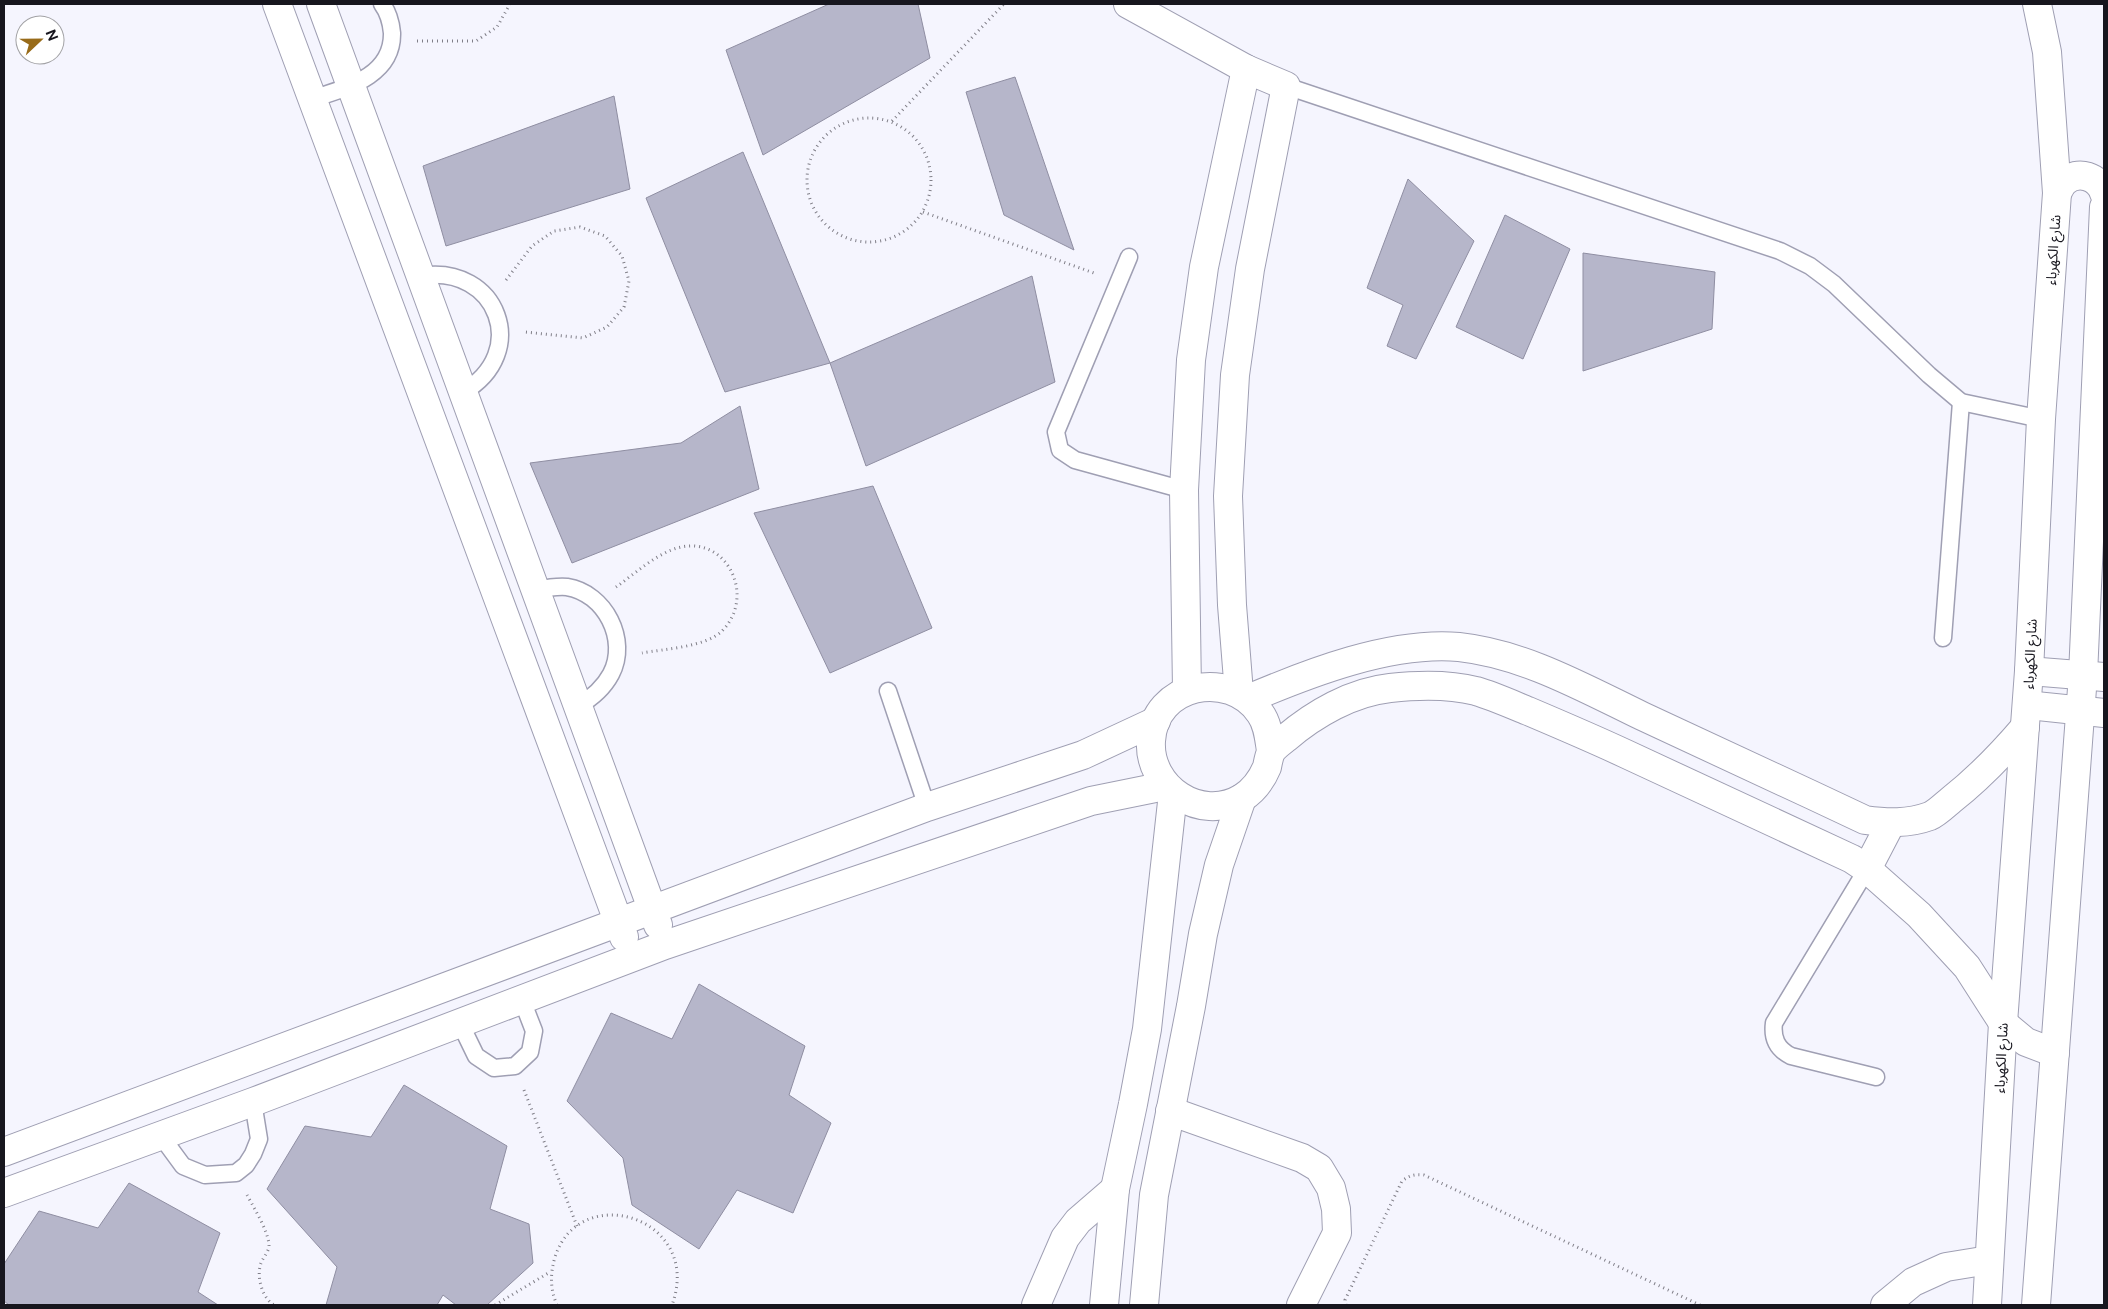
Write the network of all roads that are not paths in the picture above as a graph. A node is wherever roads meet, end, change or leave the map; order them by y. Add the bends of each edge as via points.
1 (276, 4) edge
2 (321, 4) edge
3 (382, 4) edge
4 (1128, 4) edge
5 (2037, 4) edge
6 (1246, 69) junction
7 (352, 86) junction
8 (1286, 86) junction
9 (312, 99) junction
10 (2057, 193) junction
11 (2104, 193) edge
12 (2104, 207) edge
13 (1129, 257) dead end
14 (421, 276) junction
15 (463, 392) junction
16 (1961, 402) junction
17 (2042, 419) junction
18 (1184, 490) junction
19 (536, 590) junction
20 (1943, 638) dead end
21 (2029, 671) junction
22 (2094, 676) edge
23 (1187, 690) junction
24 (888, 691) dead end
25 (1243, 696) junction
26 (578, 706) junction
27 (2092, 712) edge
28 (2026, 716) junction
29 (1156, 722) junction
30 (1271, 751) junction
31 (1169, 789) junction
32 (1242, 798) junction
33 (927, 807) junction
34 (1891, 823) junction
35 (1867, 869) junction
36 (652, 909) junction
37 (618, 921) junction
38 (665, 945) junction
39 (631, 958) junction
40 (522, 1000) junction
41 (2003, 1023) junction
42 (460, 1024) junction
43 (2055, 1053) junction
44 (1876, 1077) dead end
45 (253, 1102) junction
46 (1170, 1112) junction
47 (160, 1136) junction
48 (4, 1152) edge
49 (1115, 1189) junction
50 (4, 1193) edge
51 (1989, 1260) junction
52 (1036, 1305) edge
53 (1104, 1305) edge
54 (1144, 1305) edge
55 (1301, 1305) edge
56 (1885, 1305) edge
57 (1987, 1305) edge
58 (2036, 1305) edge

1 - 9 street
2 - 7 street
3 - 7 lane via 391,24 392,40 387,56 378,69
4 - 6 street
5 - 10 street, شارع الكهرباء via 2047,52
6 - 8 street
6 - 18 street via 1204,266 1191,360
7 - 9 lane
7 - 14 street
8 - 16 lane via 1780,251 1810,266 1834,284
8 - 25 street via 1250,269 1235,375 1228,496 1232,605
9 - 37 street
10 - 11 street via 2064,182 2084,175 2102,186
10 - 17 street, شارع الكهرباء
12 - 22 street
13 - 18 lane via 1056,432 1060,450 1075,460
14 - 15 street
14 - 15 lane via 450,275 465,280 489,300 496,314 500,346 495,361 475,385
15 - 19 street
16 - 17 lane
16 - 20 lane
17 - 21 street, شارع الكهرباء
18 - 23 street
19 - 26 street
19 - 26 lane via 551,586 582,592 596,601 614,627 617,658 612,673 592,698
21 - 22 street
21 - 28 street, شارع الكهرباء
22 - 27 street
23 - 25 street via 1204,686 1222,687
23 - 29 street via 1168,703
24 - 33 lane
25 - 30 street via 1261,713
25 - 34 street via 1350,662 1409,648 1458,647 1508,656 1865,820
26 - 36 street
27 - 28 street
27 - 43 street
28 - 34 street via 1998,758 1932,816
28 - 41 street, شارع الكهرباء
29 - 31 street via 1151,738 1151,755 1156,772
29 - 33 street via 1083,755
30 - 32 street via 1262,778
30 - 35 street via 1305,722 1344,701 1387,688 1432,685 1476,691 1582,733 1852,859
31 - 32 street via 1190,803 1209,806 1228,804
31 - 38 street via 1091,801
31 - 49 street via 1147,1029
32 - 46 street via 1219,865 1203,934
33 - 36 street
34 - 35 street
35 - 41 street via 1919,915 1967,967
35 - 44 lane via 1774,1023 1773,1032 1782,1051 1791,1056
36 - 37 street
36 - 38 street
37 - 39 street
37 - 48 street
38 - 39 street
39 - 40 street
40 - 42 street
40 - 42 lane via 534,1031 530,1052 515,1066 494,1068 476,1056
41 - 43 street via 2026,1042
41 - 51 street, شارع الكهرباء
42 - 45 street
43 - 58 street
45 - 47 street
45 - 47 lane via 259,1139 246,1165 236,1173 205,1175 183,1166
46 - 54 street via 1154,1195
46 - 55 street via 1302,1158 1318,1168 1331,1188 1337,1233
47 - 50 street
49 - 52 street via 1078,1221 1065,1238
49 - 53 street
51 - 56 street via 1946,1267 1913,1282
51 - 57 street, شارع الكهرباء

